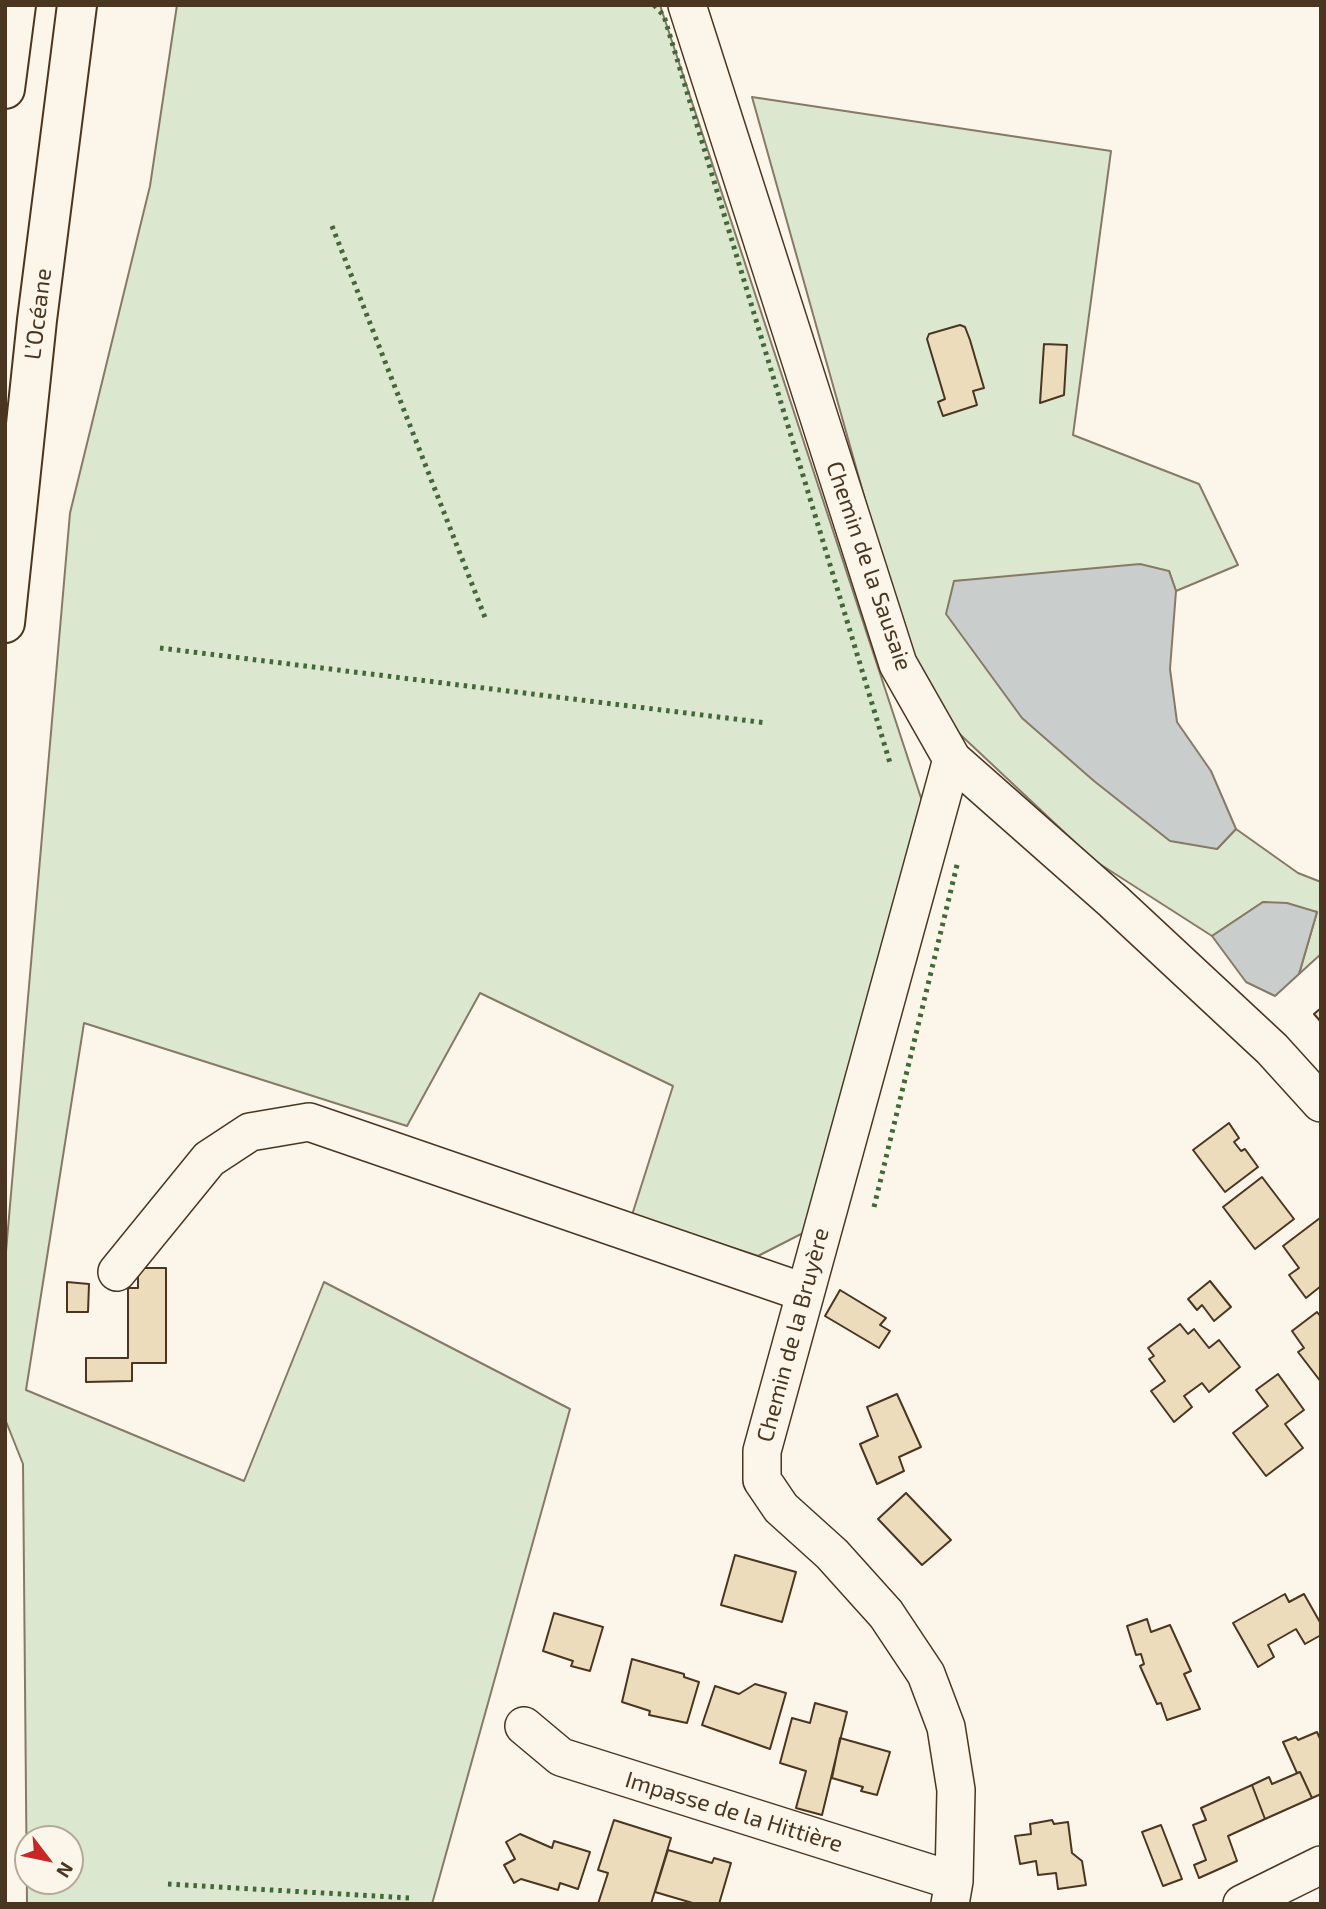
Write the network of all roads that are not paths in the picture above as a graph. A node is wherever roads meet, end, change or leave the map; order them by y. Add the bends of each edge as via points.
1 (16, 5) edge
2 (77, 5) edge
3 (687, 5) edge
4 (5, 89) edge
5 (5, 622) edge
6 (952, 759) junction
7 (1321, 1103) edge
8 (117, 1272) dead end
9 (803, 1292) junction
10 (524, 1726) dead end
11 (1321, 1865) edge
12 (952, 1892) edge
13 (1242, 1904) edge

1 - 4 highway
2 - 5 highway, L’Océane
3 - 6 street, Chemin de la Sausaie via 898,664
6 - 7 street, Chemin de la Sausaie via 1123,910 1272,1049
6 - 9 street, Chemin de la Bruyère
8 - 9 street via 209,1159 250,1132 309,1122
9 - 12 street, Chemin de la Bruyère via 761,1451 762,1480 781,1508 832,1553 886,1614 926,1674 946,1727 956,1790
10 - 12 street, Impasse de la Hittière via 561,1757
11 - 13 street

